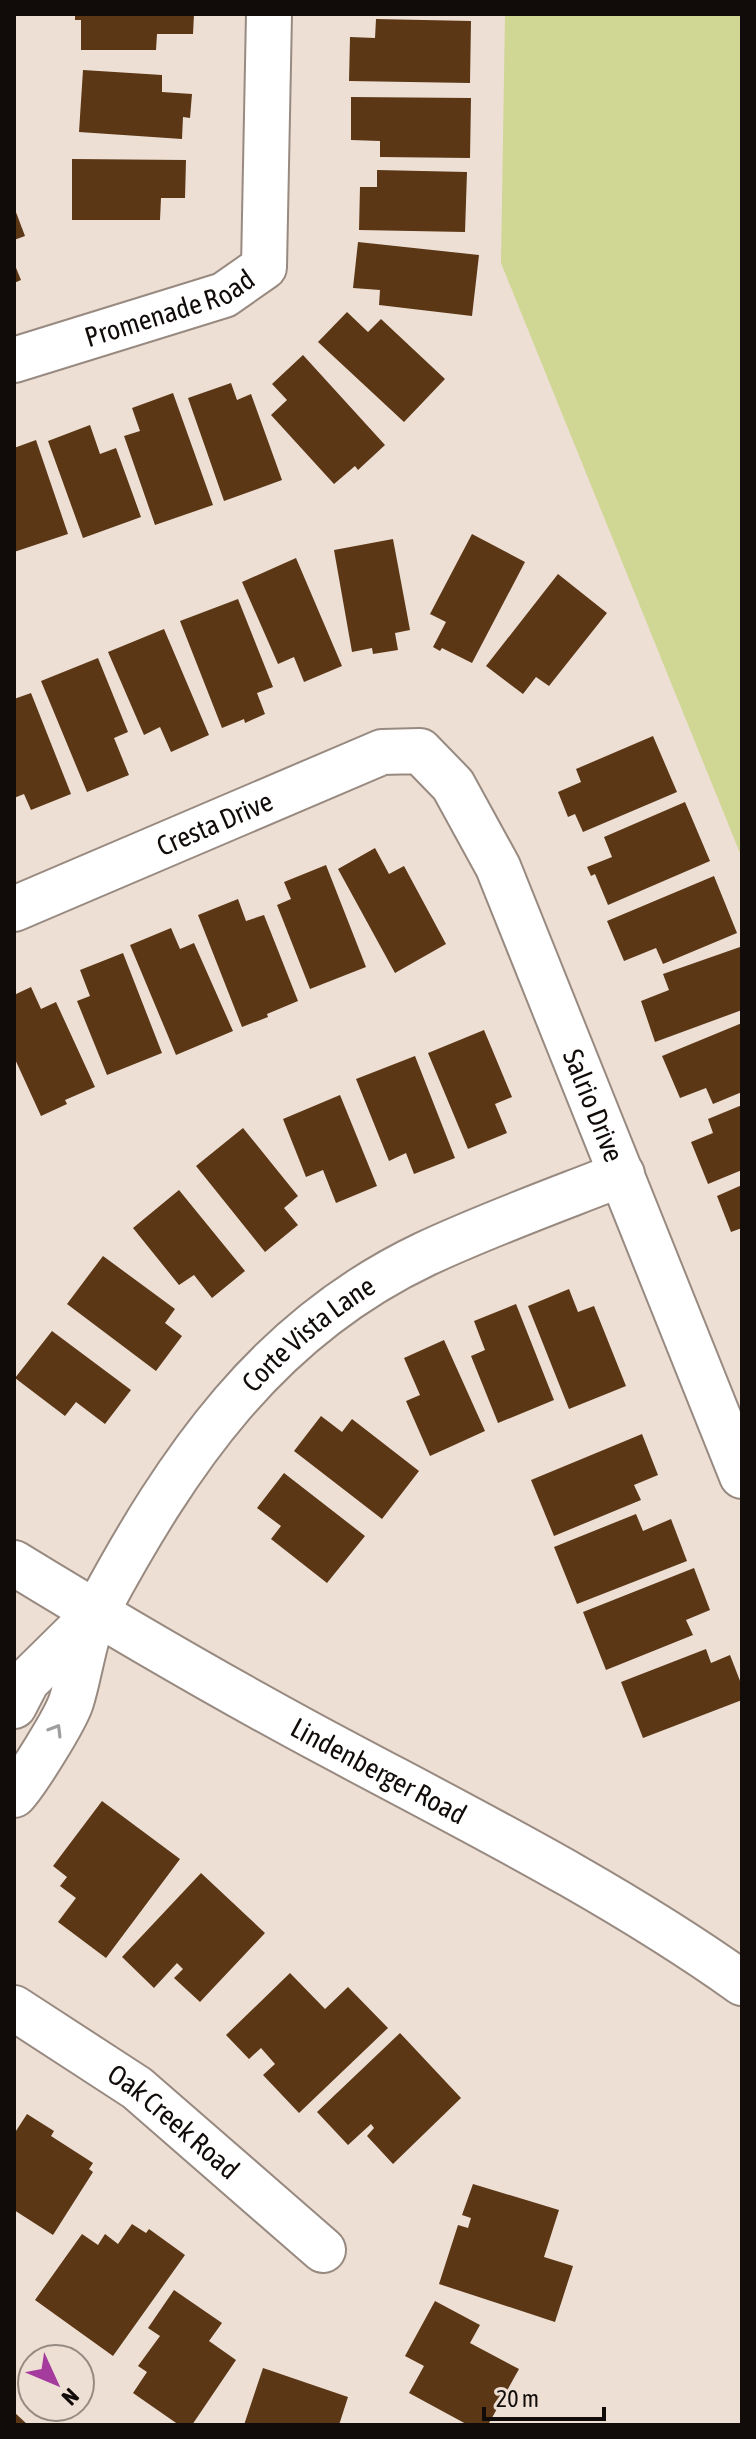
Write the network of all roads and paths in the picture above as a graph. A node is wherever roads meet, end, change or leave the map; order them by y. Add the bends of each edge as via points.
1 (269, 14) edge
2 (14, 360) edge
3 (420, 751) joint
4 (14, 909) edge
5 (622, 1174) junction
6 (742, 1476) edge
7 (14, 1563) edge
8 (96, 1613) junction
9 (14, 1706) edge
10 (14, 1795) edge
11 (742, 1983) edge
12 (14, 2008) edge
13 (323, 2250) dead end

1 - 2 street, Promenade Road via 264,267 224,295
3 - 4 street, Cresta Drive via 382,752
3 - 5 street, Salrio Drive via 453,785 498,867
5 - 6 street, Salrio Drive
5 - 8 street, Corte Vista Lane via 424,1255 326,1313 219,1417 172,1481
7 - 8 street, Lindenberger Road
8 - 9 street via 27,1681
10 -> 8 street via 69,1707
8 - 11 street, Lindenberger Road via 552,1863 682,1940
12 - 13 street, Oak Creek Road via 137,2088

